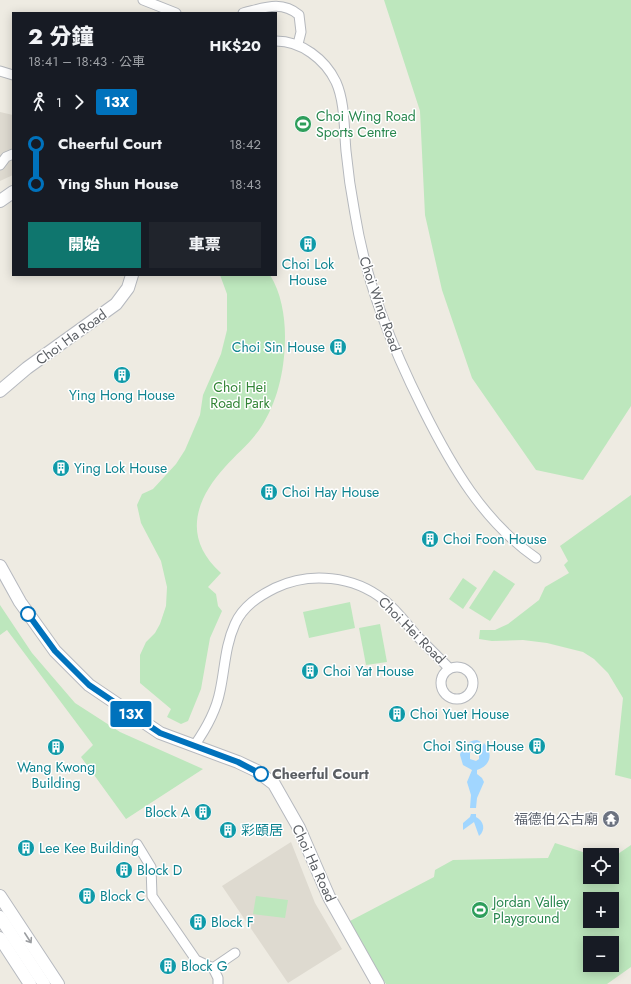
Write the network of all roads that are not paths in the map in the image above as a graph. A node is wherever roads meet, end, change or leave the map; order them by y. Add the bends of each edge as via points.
1 (143, 0) edge
2 (173, 12) edge
3 (247, 12) edge
4 (277, 41) edge
5 (298, 44) junction
6 (0, 72) edge
7 (12, 75) edge
8 (12, 154) edge
9 (0, 165) edge
10 (12, 193) edge
11 (0, 201) edge
12 (132, 276) edge
13 (0, 391) edge
14 (536, 558) dead end
15 (0, 566) edge
16 (449, 668) dead end
17 (194, 746) junction
18 (137, 844) dead end
19 (0, 896) edge
20 (0, 917) edge
21 (0, 938) edge
22 (235, 953) dead end
23 (213, 968) junction
24 (44, 983) edge
25 (30, 984) edge
26 (58, 984) edge
27 (218, 984) edge
28 (378, 984) edge

1 - 2 street
3 - 5 street via 285,4 298,15
4 - 5 street, Choi Wing Road
5 - 14 street, Choi Wing Road via 330,70 336,83 342,103 346,153 358,235 383,320 400,361 444,451 482,508 516,544
6 - 7 street
8 - 9 street via 6,157
10 - 11 street
12 - 13 street, Choi Ha Road via 128,288 116,304 27,368
15 - 17 street, Choi Ha Road via 20,602 55,651 89,685 160,733
16 - 17 street, Choi Hei Road via 397,613 370,590 336,579 312,578 283,585 254,600 236,622 226,648 216,707
17 - 28 street, Choi Ha Road via 257,771 274,784 299,828 328,897
18 - 23 street via 151,867 152,896 196,960
19 -> 26 street
20 - 24 street
21 - 25 street
22 - 23 street
23 - 27 street

